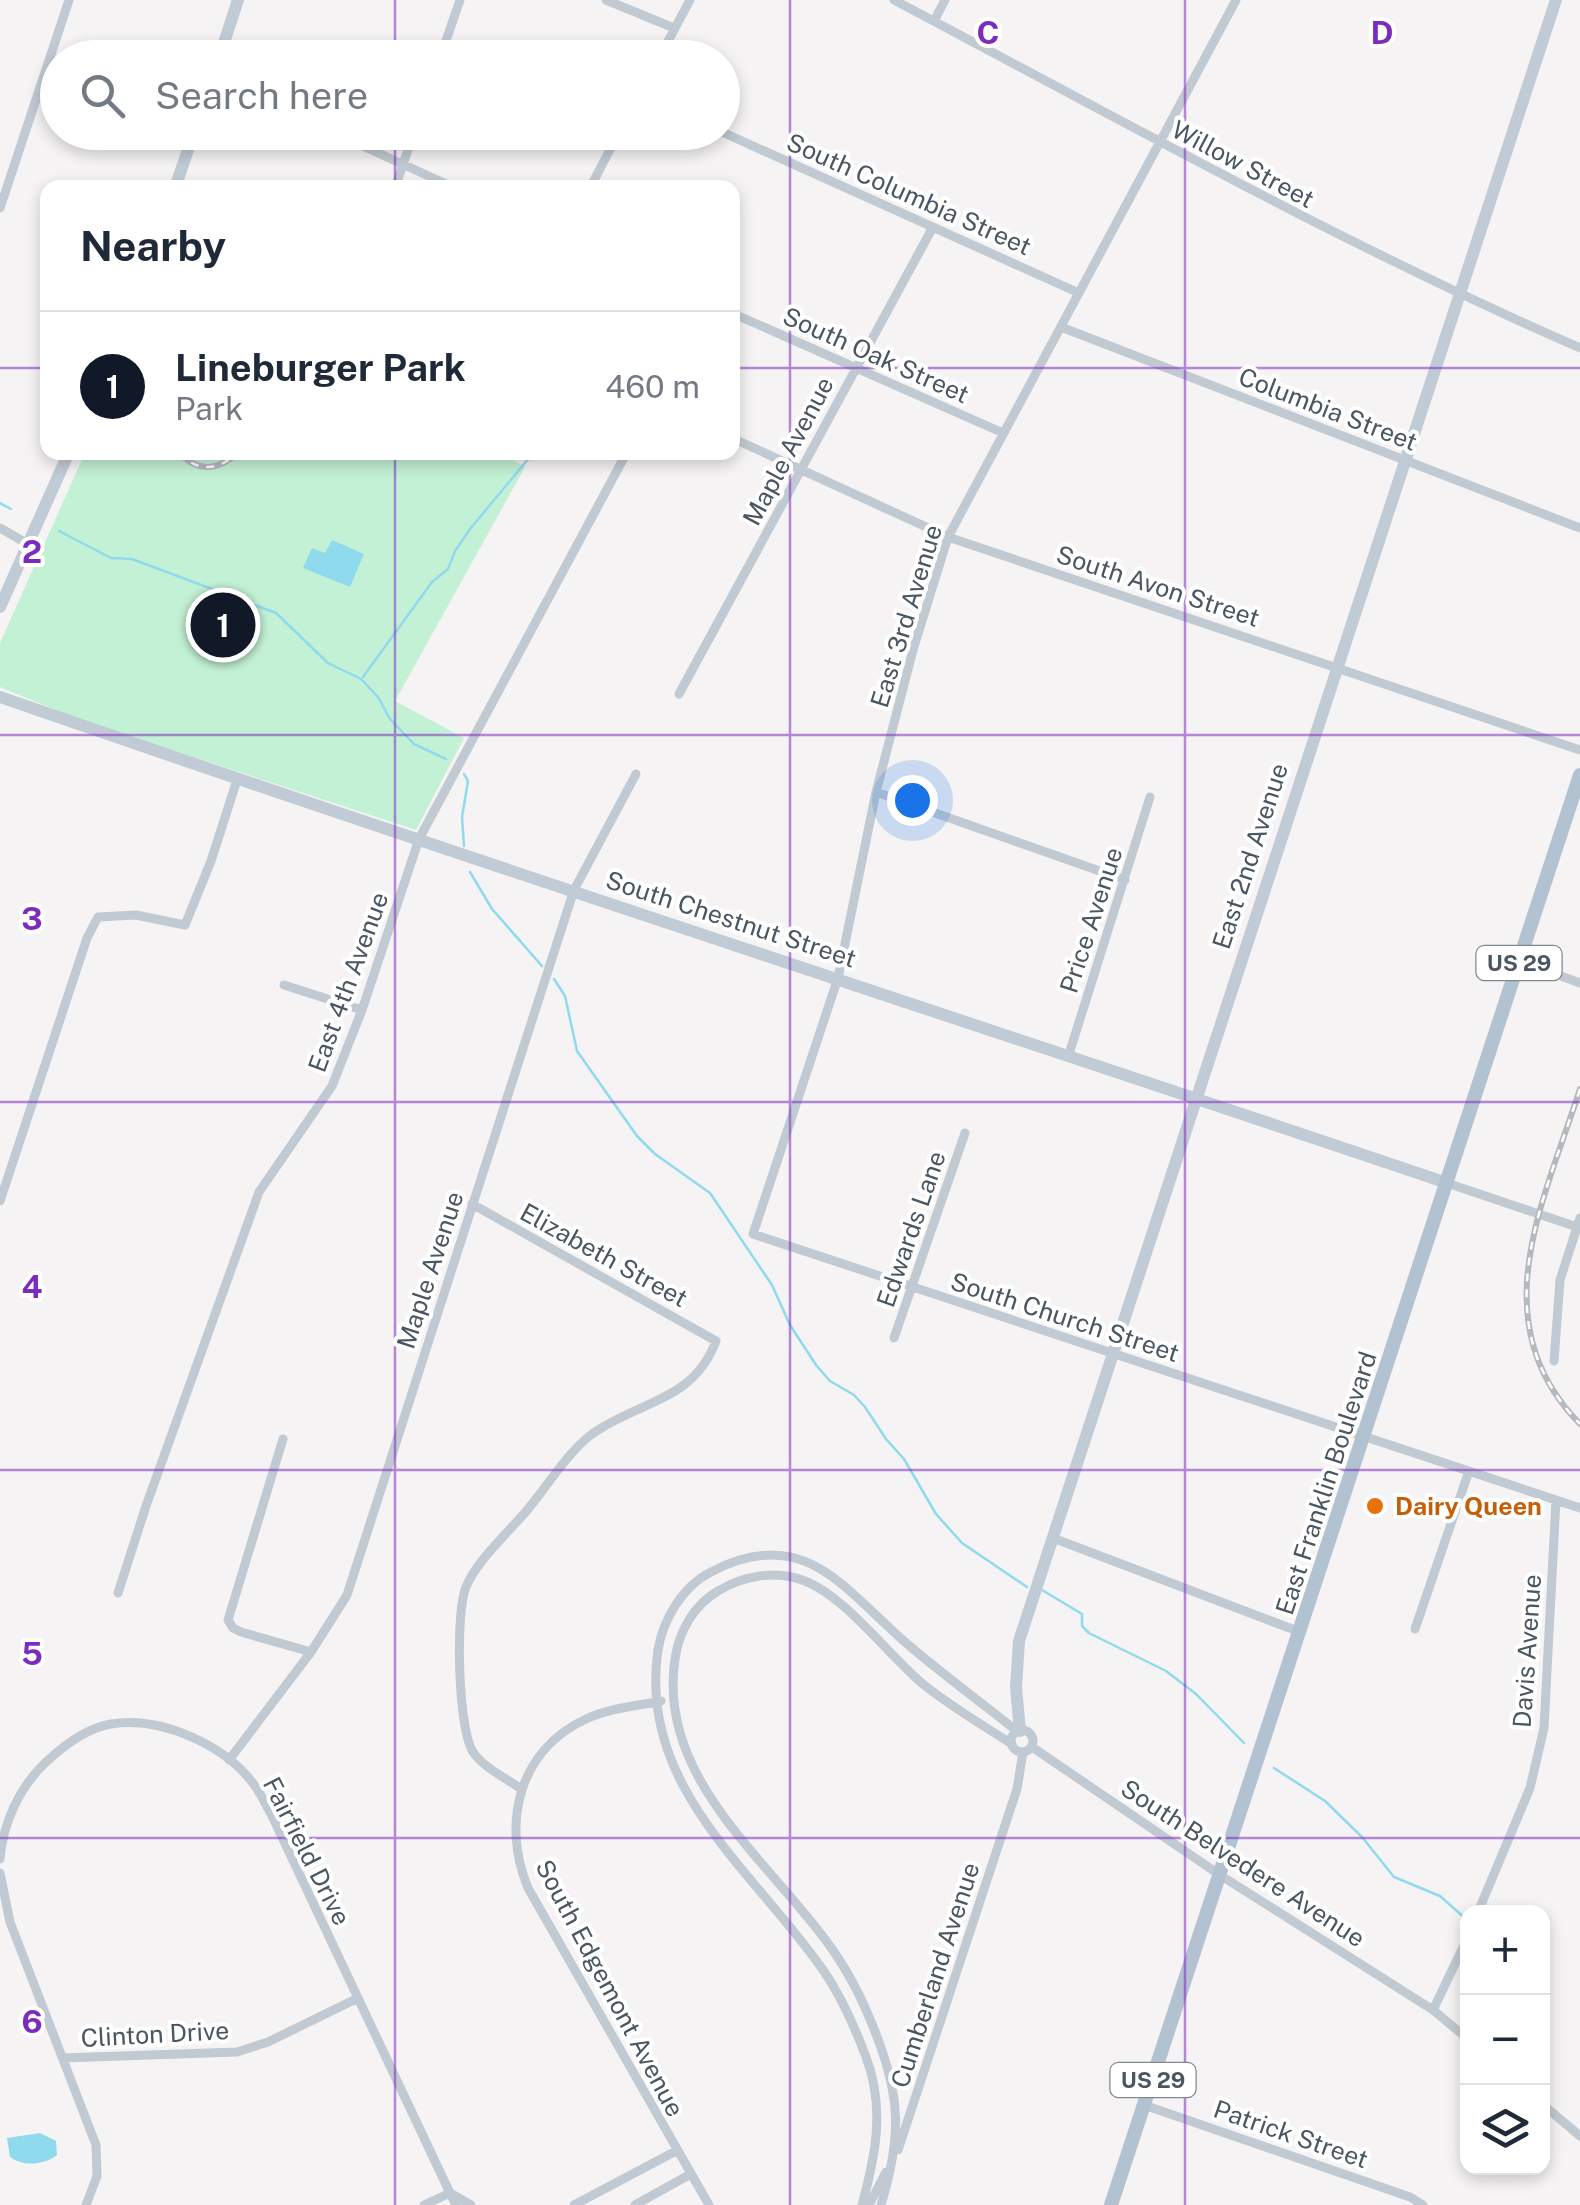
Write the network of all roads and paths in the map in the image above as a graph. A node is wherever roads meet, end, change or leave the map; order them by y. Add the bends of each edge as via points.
1 (69, 0) edge
2 (238, 0) edge
3 (460, 0) edge
4 (606, 0) edge
5 (690, 0) edge
6 (894, 0) edge
7 (945, 0) edge
8 (1236, 0) edge
9 (1556, 0) edge
10 (934, 21) junction
11 (674, 28) junction
12 (56, 40) edge
13 (225, 40) edge
14 (446, 40) edge
15 (668, 40) edge
16 (40, 87) edge
17 (740, 140) edge
18 (1159, 143) junction
19 (188, 150) edge
20 (372, 150) edge
21 (408, 150) edge
22 (610, 150) edge
23 (403, 164) junction
24 (178, 180) edge
25 (398, 180) edge
26 (438, 180) edge
27 (594, 180) edge
28 (0, 208) edge
29 (933, 227) junction
30 (1079, 292) junction
31 (1458, 295) junction
32 (740, 317) edge
33 (1061, 326) junction
34 (1580, 348) edge
35 (855, 369) junction
36 (1003, 434) junction
37 (740, 442) edge
38 (65, 460) edge
39 (623, 460) edge
40 (1404, 460) junction
41 (800, 469) junction
42 (0, 528) edge
43 (1580, 528) edge
44 (948, 538) junction
45 (28, 544) junction
46 (0, 608) edge
47 (1336, 666) junction
48 (679, 694) dead end
49 (0, 697) edge
50 (1580, 750) edge
51 (636, 774) dead end
52 (1580, 775) edge
53 (238, 780) junction
54 (876, 792) junction
55 (1150, 797) dead end
56 (419, 839) junction
57 (1126, 880) junction
58 (574, 890) junction
59 (1520, 961) junction
60 (838, 978) junction
61 (1580, 983) edge
62 (284, 985) dead end
63 (362, 1010) junction
64 (1069, 1054) junction
65 (1196, 1098) junction
66 (965, 1134) dead end
67 (1447, 1184) junction
68 (0, 1200) edge
69 (472, 1204) junction
70 (1579, 1224) edge
71 (753, 1234) joint
72 (911, 1287) junction
73 (894, 1338) dead end
74 (1112, 1354) junction
75 (1554, 1361) dead end
76 (1365, 1436) junction
77 (283, 1439) dead end
78 (1468, 1470) junction
79 (1556, 1500) junction
80 (1580, 1508) edge
81 (1053, 1538) junction
82 (118, 1593) dead end
83 (1415, 1628) dead end
84 (1300, 1632) junction
85 (310, 1652) junction
86 (674, 1698) junction
87 (658, 1702) junction
88 (1017, 1736) junction
89 (1027, 1749) junction
90 (229, 1760) junction
91 (521, 1789) junction
92 (2, 1830) edge
93 (0, 1859) edge
94 (0, 1873) edge
95 (1220, 1874) junction
96 (1481, 1905) edge
97 (1460, 1954) edge
98 (358, 1998) junction
99 (1434, 2010) junction
100 (1460, 2032) edge
101 (63, 2058) junction
102 (1144, 2104) junction
103 (1550, 2111) edge
104 (1580, 2136) edge
105 (676, 2151) junction
106 (895, 2160) junction
107 (689, 2175) junction
108 (450, 2193) junction
109 (86, 2205) edge
110 (424, 2205) edge
111 (456, 2205) edge
112 (470, 2205) edge
113 (574, 2205) edge
114 (635, 2205) edge
115 (709, 2205) edge
116 (866, 2205) edge
117 (881, 2205) edge
118 (1111, 2205) edge
119 (1423, 2205) edge

1 - 12 street
2 - 13 street
3 - 14 street
4 - 11 street
5 - 11 street
6 - 10 street, Willow Street
7 - 10 street
8 - 18 street, East 3rd Avenue
9 - 31 street, East 2nd Avenue
10 - 18 street, Willow Street
11 - 15 street
16 - 28 street
17 - 29 street, South Columbia Street
18 - 30 street, East 3rd Avenue
18 - 31 street, Willow Street
19 - 24 street
20 - 23 street
21 - 23 street
22 - 27 street
23 - 25 street
23 - 26 street
29 - 30 street, South Columbia Street
29 - 35 street, Maple Avenue
30 - 33 street, East 3rd Avenue
31 - 34 street, Willow Street
31 - 40 street, East 2nd Avenue
32 - 35 street, South Oak Street
33 - 36 street, East 3rd Avenue
33 - 40 street, Columbia Street
35 - 36 street, South Oak Street
35 - 41 street, Maple Avenue
36 - 44 street, East 3rd Avenue
37 - 41 street, South Avon Street
38 - 45 street
39 - 56 street, East 4th Avenue
40 - 43 street, Columbia Street
40 - 47 street, East 2nd Avenue
41 - 44 street, South Avon Street
41 - 48 street, Maple Avenue
42 - 45 street
44 - 47 street, South Avon Street
44 - 54 street, East 3rd Avenue
45 - 46 street
47 - 50 street, South Avon Street
47 - 65 street, East 2nd Avenue
49 - 53 street, South Chestnut Street
51 - 58 street, Maple Avenue
52 - 59 main road, East Franklin Boulevard / US 29
53 - 56 street, South Chestnut Street
53 - 68 street via 185,925 136,915 98,917
54 - 57 street
54 - 60 street, East 3rd Avenue
55 - 57 street, Price Avenue
56 - 58 street, South Chestnut Street
56 - 63 street, East 4th Avenue
57 - 64 street, Price Avenue
58 - 60 street, South Chestnut Street
58 - 69 street, Maple Avenue
59 - 61 street
59 - 67 main road, East Franklin Boulevard / US 29
60 - 64 street, South Chestnut Street
60 - 71 street, East 3rd Avenue
62 - 63 street
63 - 82 street, East 4th Avenue via 326,1098 260,1192
64 - 65 street, South Chestnut Street
65 - 67 street, South Chestnut Street
65 - 74 street, East 2nd Avenue
66 - 72 street, Edwards Lane
67 - 70 street
67 - 76 main road, East Franklin Boulevard / US 29
69 - 85 street, Maple Avenue via 347,1595
69 - 91 street, Elizabeth Street via 716,1341 702,1370 684,1387 579,1446 465,1587 460,1620 466,1740 479,1760
70 - 75 street via 1560,1280
71 - 72 street, South Church Street
72 - 73 street, Edwards Lane
72 - 74 street, South Church Street
74 - 76 street, South Church Street
74 - 81 street, East 2nd Avenue
76 - 78 street, South Church Street
76 - 84 main road, East Franklin Boulevard / US 29
77 - 85 street via 228,1620 241,1632
78 - 79 street, South Church Street
78 - 83 street
79 - 80 street, South Church Street
79 - 96 street, Davis Avenue via 1544,1728 1530,1788
81 - 84 street
81 - 88 street, East 2nd Avenue via 1019,1641
84 - 95 main road, East Franklin Boulevard / US 29
85 - 90 street, Maple Avenue
86 - 87 street, South Edgemont Avenue
86 - 88 street via 676,1651 692,1615 726,1586 780,1575 822,1589 925,1685
86 - 106 street via 690,1758 722,1816 828,1943 862,2000 894,2094
87 - 88 street via 660,1642 684,1594 723,1566 777,1556 834,1575
87 - 91 street, South Edgemont Avenue via 573,1726 547,1746
87 - 116 street via 687,1796 820,1964 865,2053 878,2118
88 - 89 street, South Belvedere Avenue
88 - 89 street via 1032,1737
89 - 95 street, South Belvedere Avenue
89 - 106 street, Cumberland Avenue
90 - 92 street, Fairfield Drive via 174,1731 109,1724 78,1737 40,1769
90 - 98 street, Fairfield Drive via 254,1784 274,1820
91 - 105 street, South Edgemont Avenue via 514,1828 528,1888
92 - 93 street, Fairfield Drive
94 - 101 street via 10,1922
95 - 99 street, South Belvedere Avenue
95 - 102 main road, East Franklin Boulevard / US 29
97 - 99 street
98 - 101 street, Clinton Drive via 236,2052
98 - 108 street, Fairfield Drive
99 - 100 street, South Belvedere Avenue
101 - 109 street via 96,2145 96,2176
102 - 118 main road, East Franklin Boulevard / US 29
102 - 119 street, Patrick Street
103 - 104 street
105 - 107 street, South Edgemont Avenue
105 - 113 street
106 - 116 street, Cumberland Avenue
106 - 117 street
107 - 114 street
107 - 115 street, South Edgemont Avenue
108 - 110 street
108 - 111 street, Fairfield Drive
108 - 112 street

